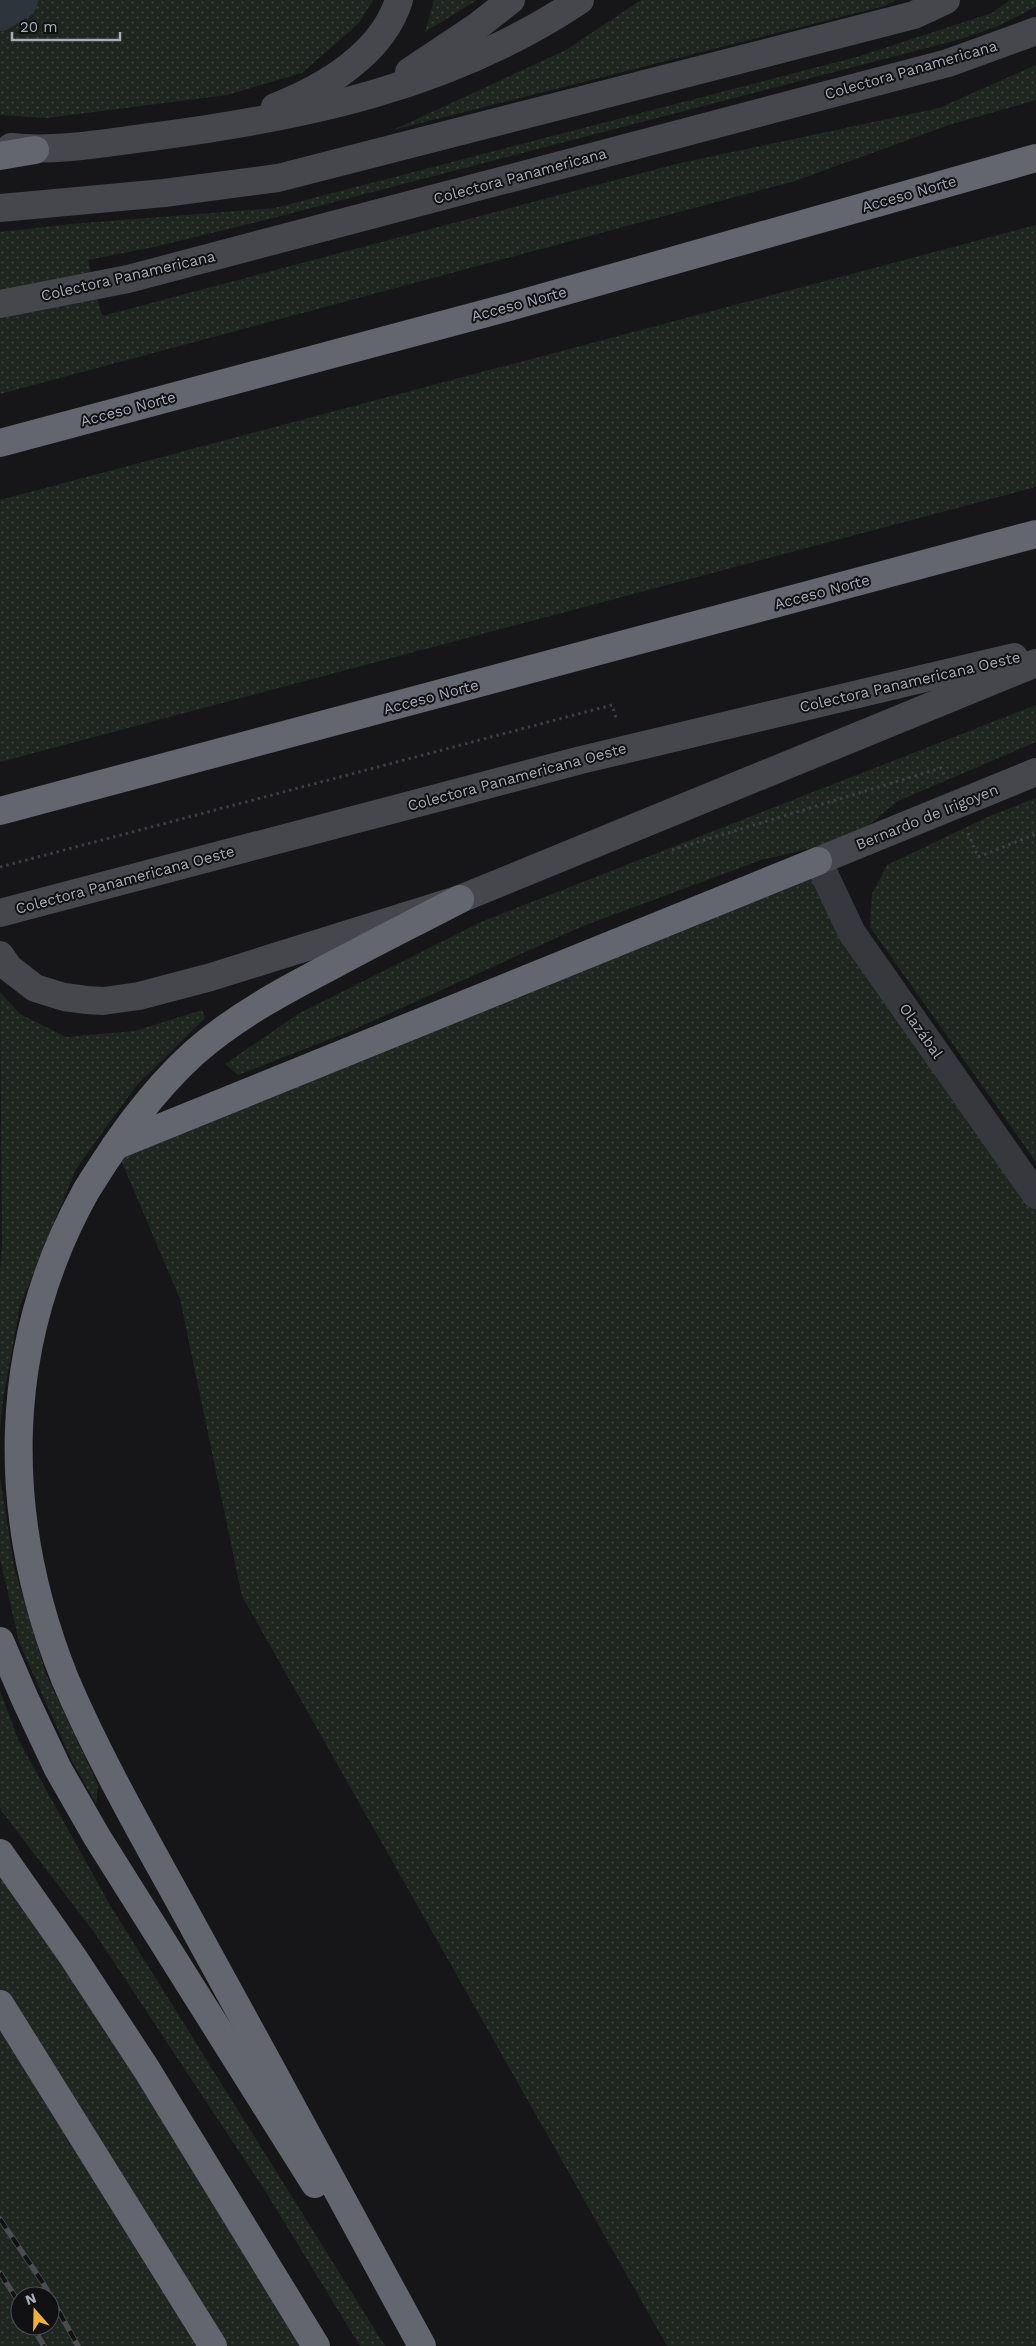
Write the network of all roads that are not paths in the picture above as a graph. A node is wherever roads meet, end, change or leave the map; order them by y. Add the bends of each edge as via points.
1 (399, 0) edge
2 (511, 0) edge
3 (580, 0) edge
4 (946, 0) edge
5 (1036, 31) edge
6 (379, 92) junction
7 (225, 127) junction
8 (0, 146) edge
9 (35, 150) junction
10 (0, 156) edge
11 (1036, 158) edge
12 (0, 208) edge
13 (0, 304) edge
14 (0, 443) edge
15 (1036, 534) edge
16 (1036, 652) edge
17 (1036, 662) edge
18 (1036, 772) edge
19 (0, 811) edge
20 (818, 861) junction
21 (460, 899) junction
22 (0, 913) edge
23 (0, 955) edge
24 (115, 1146) junction
25 (1036, 1194) edge
26 (0, 1641) edge
27 (0, 1853) edge
28 (0, 2004) edge
29 (213, 2346) edge
30 (316, 2346) edge
31 (418, 2346) edge
32 (422, 2346) edge

1 - 7 main road via 396,10 373,44 334,79 282,105
2 - 6 main road
3 - 6 main road via 485,53 431,76
4 - 12 main road via 914,15 278,178 164,193
5 - 13 main road, Colectora Panamericana via 948,62 128,279
6 - 7 main road via 305,113
7 - 9 main road
8 - 9 main road
9 - 10 highway
11 - 14 highway, Acceso Norte via 509,307
15 - 19 highway, Acceso Norte
16 - 22 main road, Colectora Panamericana Oeste via 581,760
17 - 21 main road
18 - 20 main road, Bernardo de Irigoyen
20 - 24 highway
20 - 25 street, Olazábal via 852,933
21 - 23 main road via 211,976 123,999 87,1000 51,994 35,988 9,968
21 - 24 highway via 278,994 218,1034 173,1073
24 - 32 highway via 74,1210 39,1284 21,1354 13,1442 20,1523 29,1572 50,1640 92,1740
26 - 31 highway via 58,1769 97,1837
27 - 30 highway via 147,2070
28 - 29 highway

